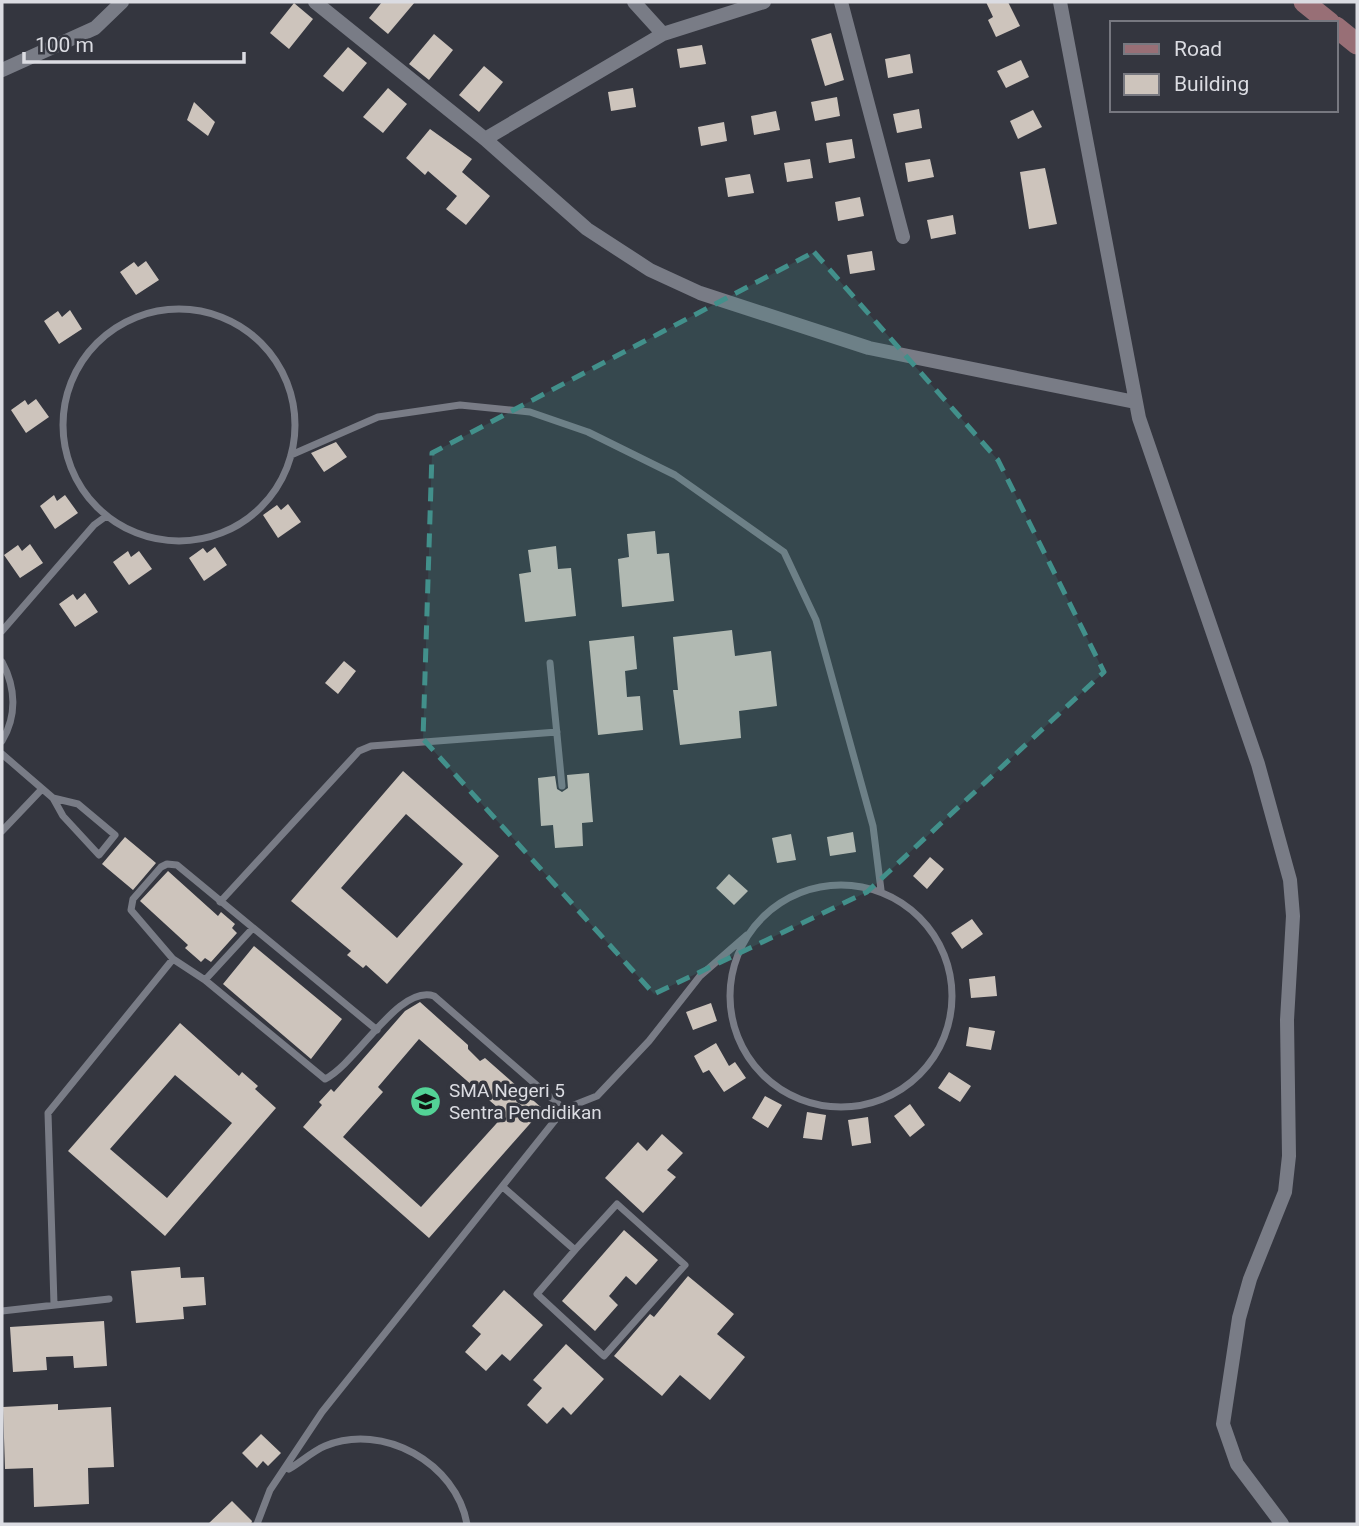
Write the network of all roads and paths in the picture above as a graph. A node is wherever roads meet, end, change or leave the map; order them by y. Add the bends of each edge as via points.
1 (122, 2) edge
2 (315, 2) edge
3 (634, 2) edge
4 (764, 2) edge
5 (841, 2) edge
6 (1060, 2) edge
7 (1304, 2) edge
8 (1328, 21) edge
9 (1338, 29) edge
10 (663, 34) junction
11 (1357, 44) edge
12 (2, 69) edge
13 (485, 139) junction
14 (903, 237) dead end
15 (1135, 402) junction
16 (291, 455) junction
17 (105, 517) junction
18 (2, 631) edge
19 (2, 662) edge
20 (550, 663) dead end
21 (557, 732) junction
22 (2, 741) edge
23 (2, 754) edge
24 (562, 786) dead end
25 (42, 789) junction
26 (53, 798) junction
27 (2, 831) edge
28 (880, 890) junction
29 (220, 902) junction
30 (252, 929) junction
31 (747, 935) junction
32 (173, 959) junction
33 (205, 980) junction
34 (377, 1030) junction
35 (564, 1109) junction
36 (503, 1187) junction
37 (575, 1250) junction
38 (109, 1299) dead end
39 (54, 1304) junction
40 (2, 1311) edge
41 (286, 1471) junction
42 (257, 1524) edge
43 (467, 1524) edge
44 (1282, 1524) edge

1 - 12 street via 95,28
2 - 13 street
3 - 10 street
4 - 10 street
5 - 14 street
6 - 15 street
7 - 8 street
9 - 11 street
10 - 13 street
13 - 15 street via 607,244 700,293 869,348
15 - 44 street via 1258,764 1293,898 1285,1192 1239,1318 1223,1424 1237,1464
16 - 17 lane via 272,495 246,521 212,537 175,542 138,535
16 - 17 lane via 296,425 290,388 273,355 247,328 213,312 155,310 127,320 103,336 83,358 69,384 63,442 85,496
16 - 28 lane via 377,417 460,405 530,412 588,432 675,475 784,552 816,620 873,826
17 - 18 lane
19 - 22 lane via 12,685 13,708
20 - 21 lane
21 - 24 lane
21 - 29 lane via 370,746 359,751
23 - 25 lane
25 - 26 lane
25 - 27 lane
26 - 26 lane via 78,804 115,835 99,855 63,816
28 - 31 lane via 844,883 806,889 773,907
28 - 31 lane via 912,908 936,935 950,968 953,1005 944,1040 925,1071 896,1094 862,1106 825,1107 791,1097 760,1074 739,1043 730,1007 732,970
29 - 30 lane
29 - 32 lane via 173,863 161,867 134,899 131,910
30 - 33 lane
30 - 34 lane
31 - 35 lane via 700,976 649,1041 597,1096
32 - 33 lane
32 - 39 lane via 48,1113
33 - 34 lane via 325,1079 337,1073
34 - 35 lane via 415,995 434,996
35 - 36 lane
36 - 37 lane
36 - 41 lane via 322,1412
37 - 37 lane via 617,1204 685,1265 604,1356 537,1294
38 - 39 lane
39 - 40 lane
41 - 42 lane via 270,1490
41 - 43 lane via 335,1443 391,1443 412,1451 446,1480

